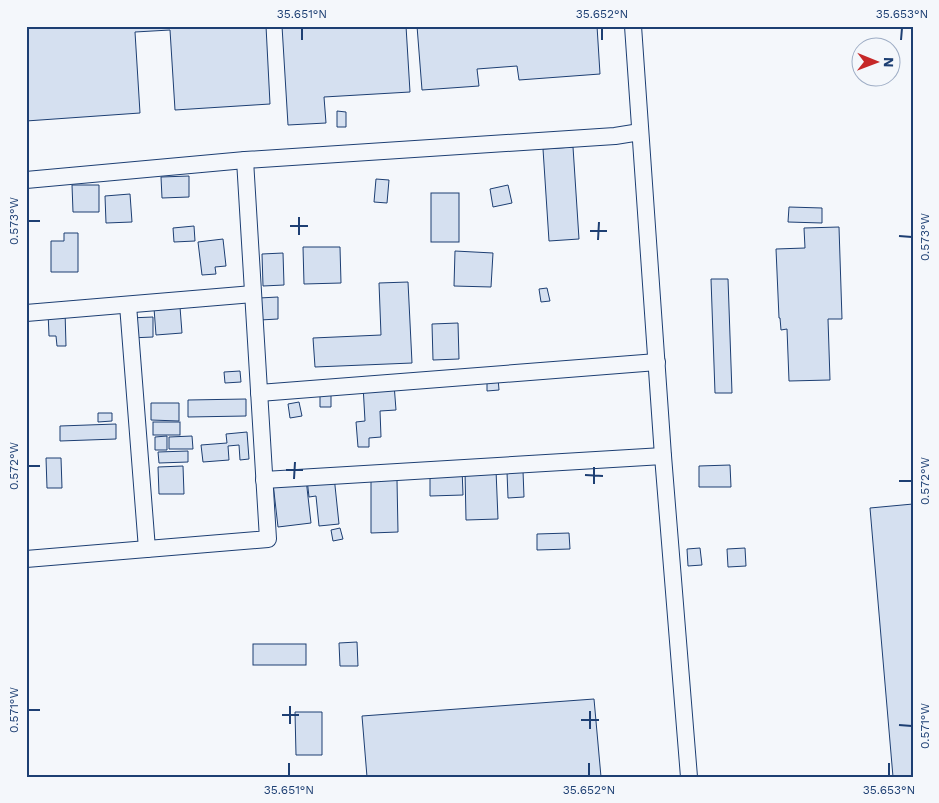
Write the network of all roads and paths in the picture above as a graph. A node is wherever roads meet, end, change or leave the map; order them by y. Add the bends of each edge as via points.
1 (633, 26) edge
2 (640, 132) junction
3 (245, 160) junction
4 (26, 180) edge
5 (253, 294) junction
6 (128, 305) junction
7 (26, 313) edge
8 (657, 362) junction
9 (259, 393) junction
10 (663, 456) junction
11 (264, 480) junction
12 (147, 549) junction
13 (26, 559) edge
14 (689, 777) edge

1 - 2 street
2 - 3 street via 605,137
2 - 8 street
3 - 4 street
3 - 5 street
5 - 6 street
5 - 9 street
6 - 7 street
6 - 12 street
8 - 9 street
8 - 10 street
9 - 11 street
10 - 11 street
10 - 14 street
11 - 12 street via 268,539
12 - 13 street

